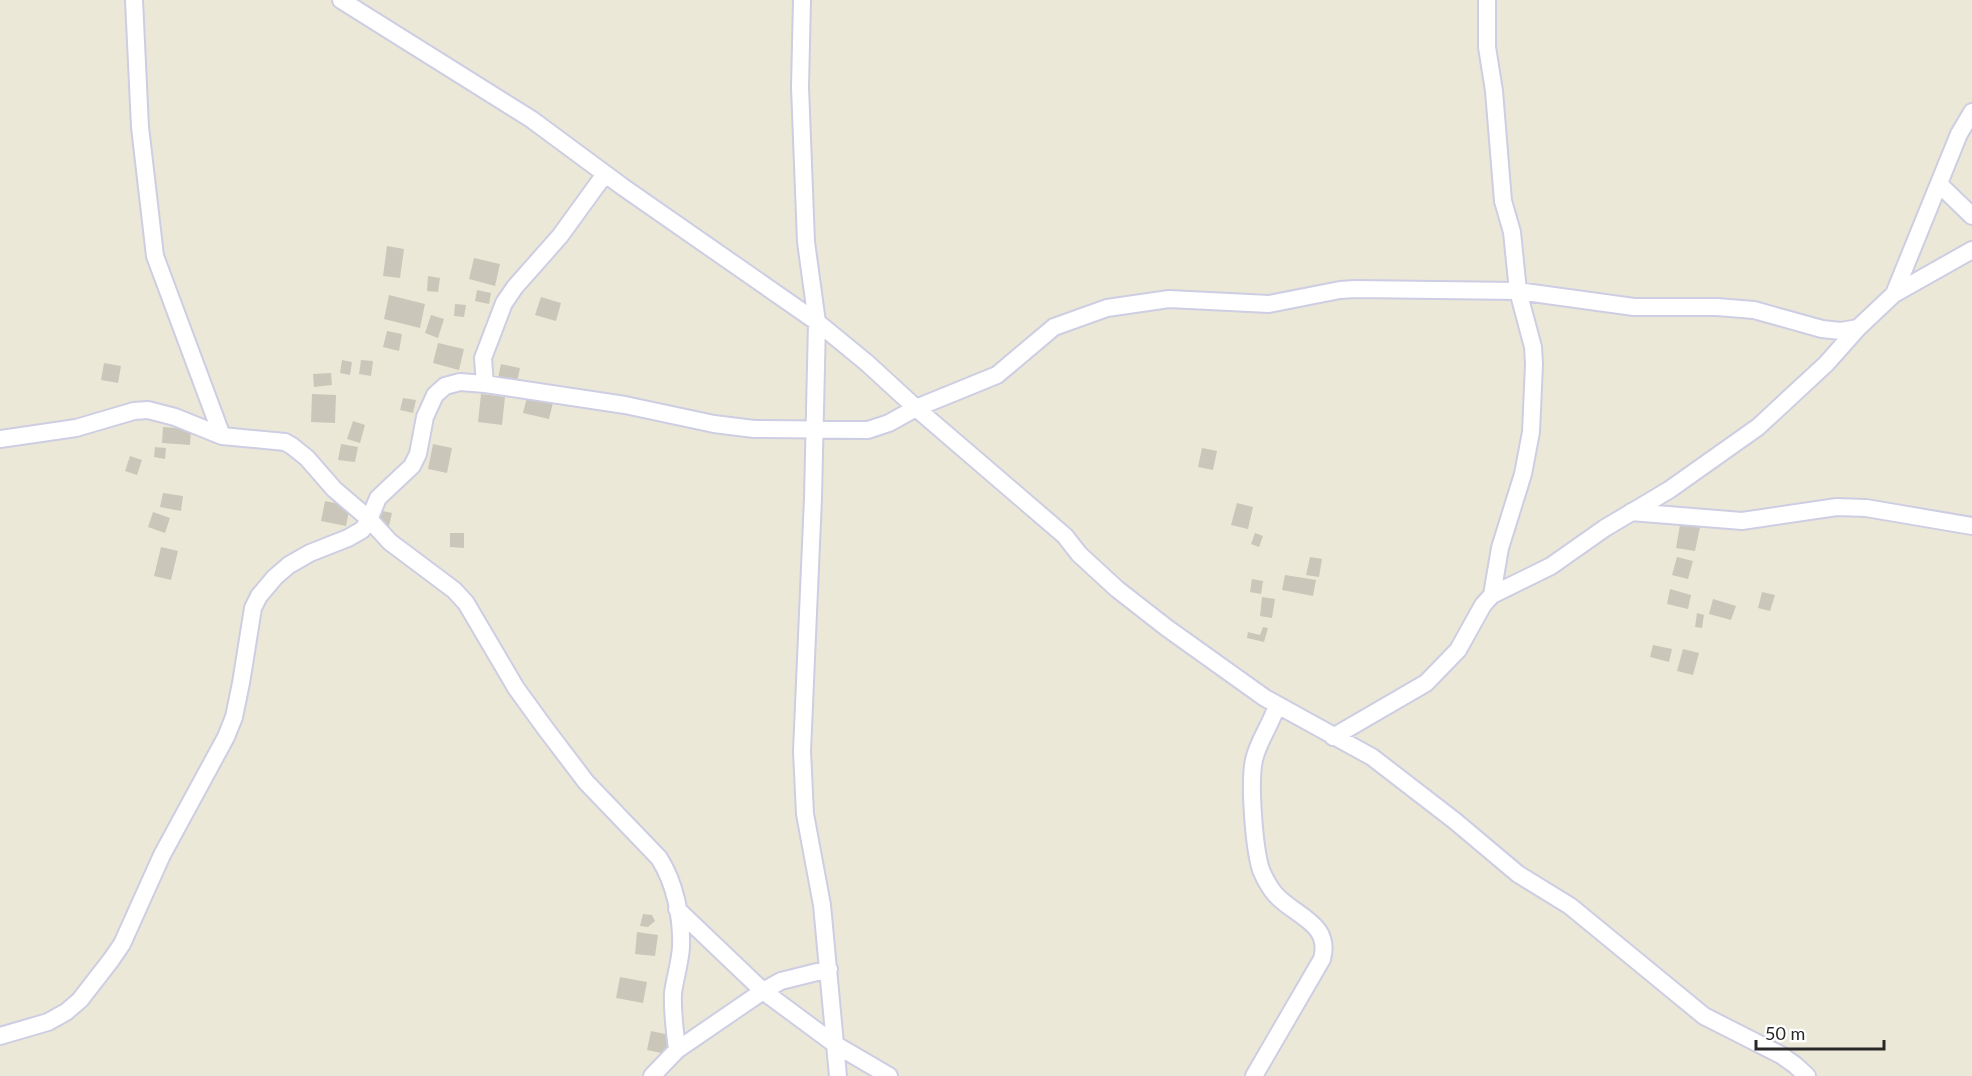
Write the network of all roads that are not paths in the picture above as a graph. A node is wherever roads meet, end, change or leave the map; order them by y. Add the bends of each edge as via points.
1 (134, 0) edge
2 (341, 0) edge
3 (1487, 0) edge
4 (804, 1) edge
5 (1972, 112) edge
6 (605, 174) junction
7 (1939, 184) junction
8 (1972, 216) edge
9 (1972, 250) edge
10 (1518, 291) junction
11 (1894, 294) junction
12 (817, 322) junction
13 (1858, 328) junction
14 (483, 358) junction
15 (460, 382) junction
16 (485, 384) junction
17 (916, 408) junction
18 (814, 430) junction
19 (222, 436) junction
20 (0, 439) edge
21 (1630, 512) junction
22 (369, 519) junction
23 (1972, 526) edge
24 (1492, 595) junction
25 (1277, 705) junction
26 (1333, 737) junction
27 (677, 909) junction
28 (830, 969) junction
29 (763, 991) junction
30 (0, 1036) edge
31 (836, 1046) junction
32 (677, 1050) junction
33 (652, 1076) edge
34 (838, 1076) edge
35 (889, 1076) edge
36 (1254, 1076) edge
37 (1807, 1076) edge

1 - 19 street via 140,127 155,256
2 - 6 street via 526,116
3 - 10 street via 1487,46 1503,201 1515,251
4 - 12 street via 800,87 806,242
5 - 7 street
6 - 12 street
6 - 14 street via 561,236 504,303
7 - 8 street
7 - 11 street
9 - 11 street
10 - 13 street via 1634,307 1754,310 1822,329
10 - 17 street via 1355,289 1269,304 1169,299 1107,308 1054,327 997,375
10 - 24 street via 1533,347 1534,400 1523,474 1500,548
11 - 13 street
12 - 17 street
12 - 18 street
13 - 21 street via 1826,364 1758,427 1669,490
14 - 15 street
14 - 16 street
15 - 16 street
15 - 22 street via 445,386 435,395 412,466 378,498
16 - 18 street via 625,405 714,424
17 - 18 street via 868,430
17 - 25 street via 1065,536 1086,561 1140,608
18 - 28 street via 802,791
19 - 20 street via 175,417 141,410 76,428
19 - 22 street via 285,442 307,458 334,489
21 - 23 street via 1742,521 1837,507 1866,508
21 - 24 street via 1551,566
22 - 27 street via 390,542 466,603 516,688 550,736 586,782 659,858 672,882
22 - 30 street via 362,530 289,565 259,596 234,717 226,737 111,960 66,1012 48,1022
24 - 26 street via 1458,650 1426,683
25 - 26 street
25 - 36 street via 1257,750 1252,774 1257,853 1262,873 1275,894 1316,927 1324,940 1324,950
26 - 37 street via 1389,770 1518,874 1570,906 1704,1016 1781,1055
27 - 29 street
27 - 32 street via 681,949 673,1019
28 - 29 street via 781,981
28 - 31 street
29 - 31 street
29 - 32 street
31 - 34 street
31 - 35 street
32 - 33 street

